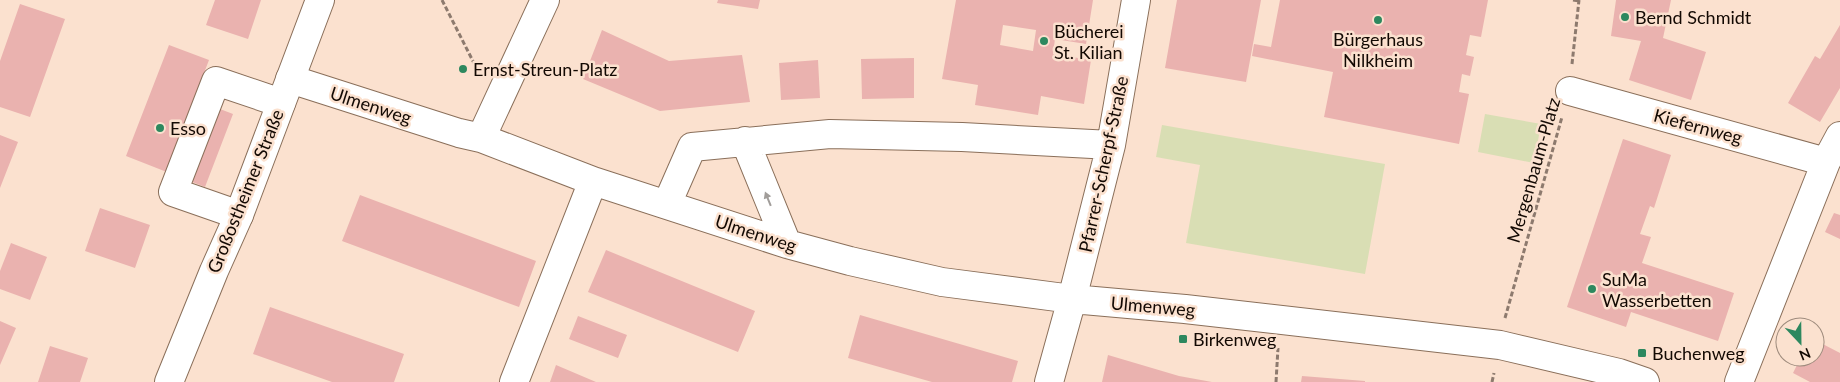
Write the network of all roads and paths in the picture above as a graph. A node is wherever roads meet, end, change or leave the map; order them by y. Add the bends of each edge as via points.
1 (320, 0) edge
2 (442, 0) edge
3 (545, 0) edge
4 (1136, 0) edge
5 (1574, 0) edge
6 (1579, 1) edge
7 (285, 91) junction
8 (1570, 91) junction
9 (500, 97) junction
10 (1840, 136) edge
11 (481, 138) junction
12 (745, 141) junction
13 (1111, 145) junction
14 (1826, 162) junction
15 (593, 181) junction
16 (667, 204) junction
17 (238, 215) junction
18 (787, 244) junction
19 (1072, 299) junction
20 (1280, 319) junction
21 (1500, 346) junction
22 (169, 382) edge
23 (514, 382) edge
24 (1049, 382) edge
25 (1276, 382) edge
26 (1645, 382) edge
27 (1739, 382) edge

1 - 7 street, Großostheimer Straße
2 - 9 path via 486,88
3 - 9 street
4 - 13 street, Pfarrer-Scherpf-Straße
5 - 6 path
6 - 8 path, Mergenbaum-Platz
7 - 11 street, Ulmenweg
7 - 17 street, Großostheimer Straße
7 - 17 street, Ulmenweg via 216,81 173,192
8 - 14 street, Kiefernweg
8 - 21 path, Mergenbaum-Platz via 1506,312
9 - 11 street
10 - 14 street
11 - 15 street, Ulmenweg
12 - 13 street via 830,134
12 - 16 street via 692,147
18 -> 12 street
13 - 19 street, Pfarrer-Scherpf-Straße
14 - 27 street
15 - 16 street, Ulmenweg
15 - 23 street
16 - 18 street, Ulmenweg
17 - 22 street, Großostheimer Straße
18 - 19 street, Ulmenweg via 942,282
19 - 20 street, Ulmenweg
19 - 24 street, Pfarrer-Scherpf-Straße
20 - 21 street, Ulmenweg
20 - 25 path
21 - 26 street, Ulmenweg

